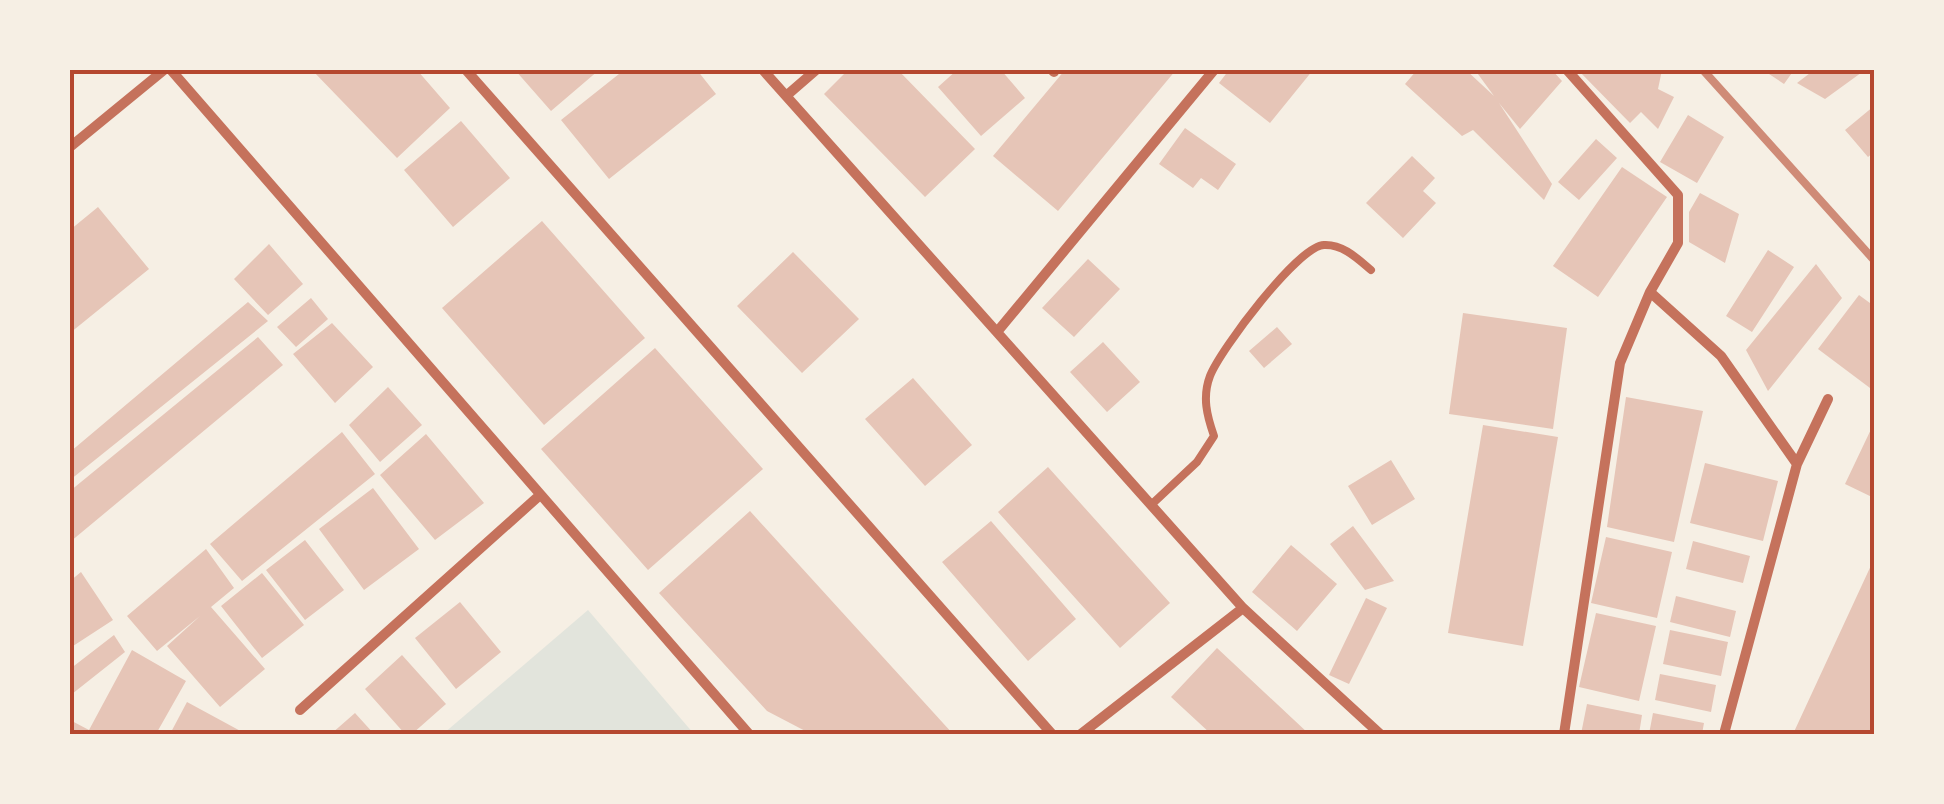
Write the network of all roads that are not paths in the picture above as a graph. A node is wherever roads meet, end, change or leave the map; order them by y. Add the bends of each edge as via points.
1 (168, 70) edge
2 (466, 70) edge
3 (763, 70) edge
4 (816, 70) edge
5 (1214, 70) edge
6 (1566, 70) edge
7 (786, 96) junction
8 (70, 146) edge
9 (1371, 270) dead end
10 (1650, 292) junction
11 (997, 332) junction
12 (1828, 399) dead end
13 (1798, 464) junction
14 (540, 495) junction
15 (1151, 505) junction
16 (1242, 608) junction
17 (300, 710) dead end
18 (1378, 733) edge
19 (749, 734) edge
20 (1052, 734) edge
21 (1081, 734) edge
22 (1564, 734) edge
23 (1724, 734) edge

1 - 8 street
1 - 14 street
2 - 20 street
3 - 7 street
4 - 7 street
5 - 11 street
6 - 10 street via 1678,195 1678,243
7 - 11 street
9 - 15 lane via 1346,250 1324,244 1305,253 1230,338 1208,378 1205,409 1214,436
10 - 13 street via 1721,356
10 - 22 street via 1620,363
11 - 15 street
12 - 13 street
13 - 23 street
14 - 17 street
14 - 19 street
15 - 16 street
16 - 18 street
16 - 21 street

